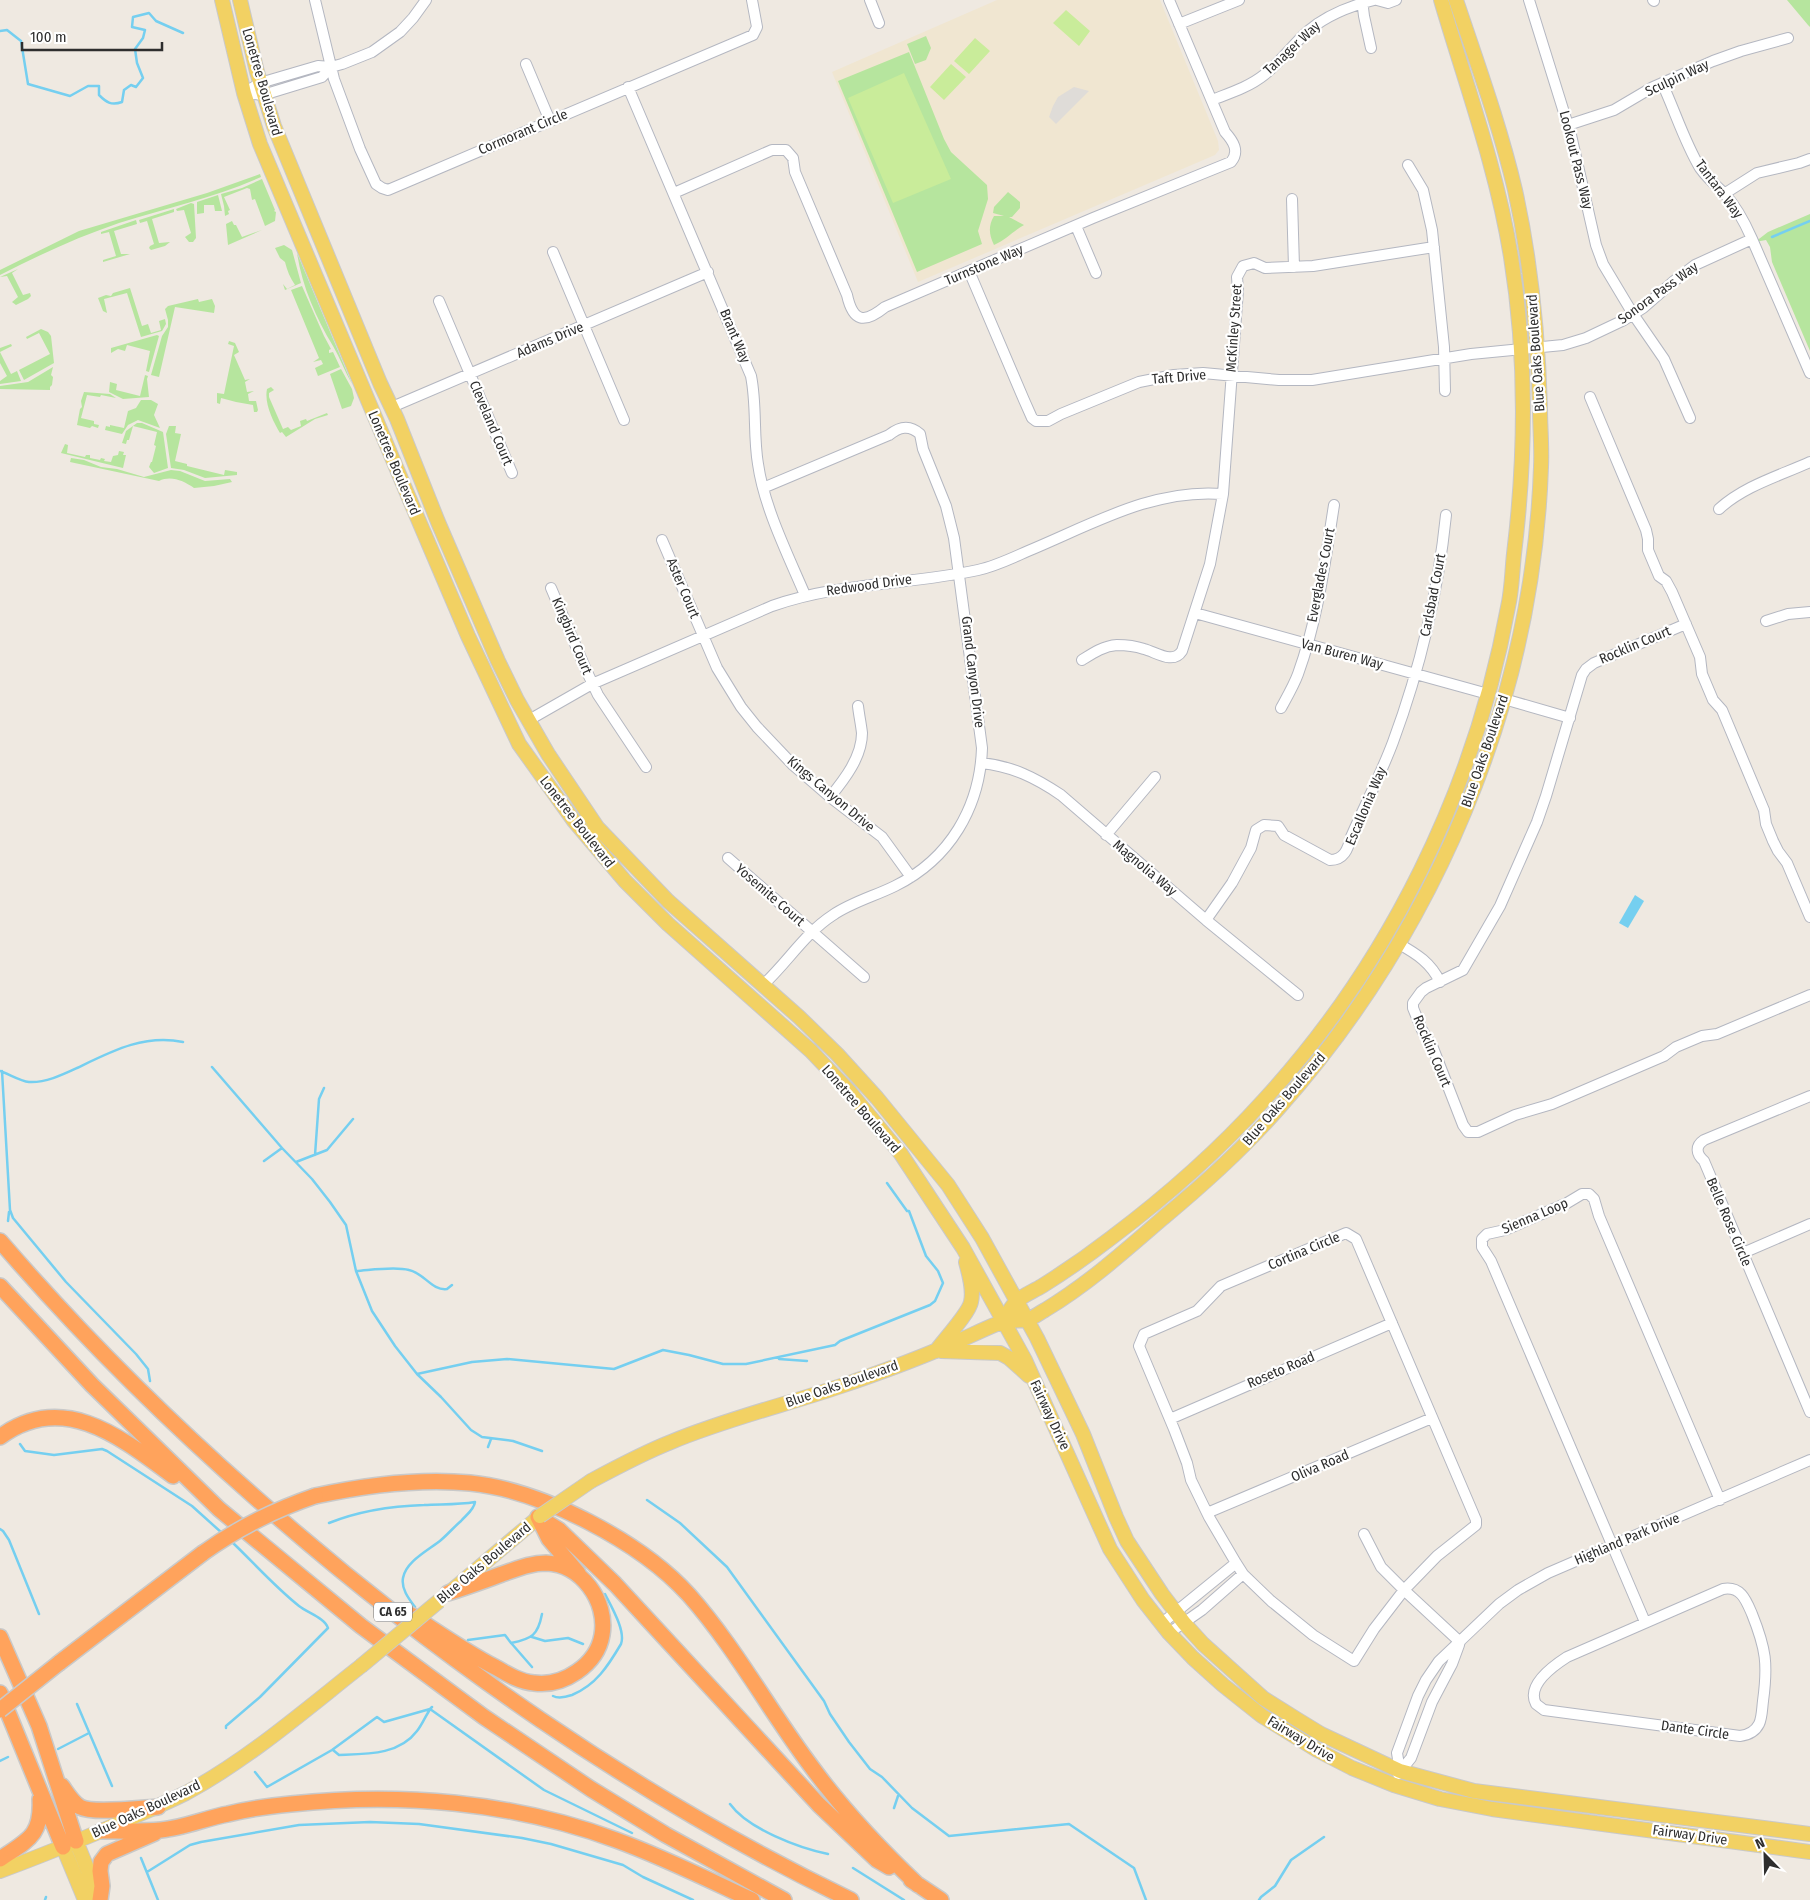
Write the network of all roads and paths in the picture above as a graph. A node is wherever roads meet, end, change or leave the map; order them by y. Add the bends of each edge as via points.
1 (222, 0) edge
2 (240, 0) edge
3 (315, 0) edge
4 (426, 0) edge
5 (752, 0) edge
6 (870, 0) edge
7 (1169, 0) edge
8 (1240, 0) edge
9 (1375, 0) edge
10 (1396, 0) edge
11 (1441, 0) edge
12 (1456, 0) edge
13 (1529, 0) edge
14 (1362, 1) edge
15 (879, 24) dead end
16 (1179, 24) junction
17 (1788, 38) dead end
18 (1371, 48) dead end
19 (526, 64) dead end
20 (331, 67) junction
21 (1662, 83) junction
22 (628, 87) junction
23 (262, 89) junction
24 (244, 92) junction
25 (1212, 100) junction
26 (550, 121) junction
27 (1568, 124) junction
28 (1810, 158) edge
29 (1408, 165) dead end
30 (674, 193) junction
31 (1724, 194) junction
32 (1292, 198) dead end
33 (1076, 226) junction
34 (295, 227) junction
35 (1752, 239) junction
36 (1434, 247) junction
37 (553, 252) dead end
38 (1294, 267) junction
39 (969, 271) junction
40 (708, 272) junction
41 (335, 273) junction
42 (1096, 273) dead end
43 (439, 301) dead end
44 (1633, 314) junction
45 (584, 325) junction
46 (1538, 348) junction
47 (1521, 349) junction
48 (1444, 358) junction
49 (1810, 373) edge
50 (470, 374) junction
51 (1231, 376) junction
52 (1445, 391) dead end
53 (1590, 397) dead end
54 (392, 407) junction
55 (374, 414) junction
56 (1690, 418) dead end
57 (624, 420) dead end
58 (1810, 462) edge
59 (512, 473) dead end
60 (763, 488) junction
61 (1223, 494) junction
62 (1334, 505) dead end
63 (1719, 509) dead end
64 (1446, 515) dead end
65 (662, 540) dead end
66 (960, 573) junction
67 (551, 588) dead end
68 (805, 595) junction
69 (1810, 612) edge
70 (1195, 613) junction
71 (1766, 621) dead end
72 (1686, 624) junction
73 (703, 636) junction
74 (1307, 644) junction
75 (1082, 660) dead end
76 (1415, 675) junction
77 (592, 684) junction
78 (1488, 694) junction
79 (1504, 699) junction
80 (858, 706) dead end
81 (1281, 708) dead end
82 (1570, 718) junction
83 (529, 720) junction
84 (511, 730) junction
85 (982, 763) junction
86 (646, 767) dead end
87 (1155, 777) dead end
88 (830, 797) junction
89 (1106, 835) junction
90 (728, 858) dead end
91 (911, 877) junction
92 (1810, 917) edge
93 (1206, 920) junction
94 (812, 932) junction
95 (1399, 944) junction
96 (864, 977) dead end
97 (1440, 982) junction
98 (763, 985) junction
99 (1298, 995) dead end
100 (1810, 995) edge
101 (752, 998) junction
102 (1810, 1096) edge
103 (1810, 1224) edge
104 (0, 1241) edge
105 (963, 1248) junction
106 (1742, 1253) junction
107 (0, 1286) edge
108 (1017, 1301) junction
109 (1004, 1320) junction
110 (1027, 1320) junction
111 (1392, 1323) junction
112 (936, 1351) junction
113 (1034, 1380) junction
114 (1810, 1412) edge
115 (1432, 1418) junction
116 (1170, 1419) junction
117 (0, 1437) edge
118 (1810, 1460) edge
119 (1720, 1500) junction
120 (219, 1509) junction
121 (1207, 1513) junction
122 (539, 1517) junction
123 (1364, 1534) dead end
124 (1611, 1546) junction
125 (1236, 1564) junction
126 (338, 1568) junction
127 (1243, 1574) junction
128 (582, 1578) junction
129 (1404, 1590) junction
130 (443, 1597) junction
131 (1180, 1617) junction
132 (1645, 1622) junction
133 (1165, 1629) junction
134 (0, 1637) edge
135 (1460, 1642) junction
136 (0, 1693) edge
137 (0, 1710) edge
138 (1400, 1771) junction
139 (56, 1778) junction
140 (1394, 1785) junction
141 (39, 1790) junction
142 (158, 1807) junction
143 (1577, 1821) junction
144 (1713, 1822) junction
145 (163, 1830) junction
146 (101, 1831) junction
147 (1810, 1834) edge
148 (70, 1844) junction
149 (1810, 1852) edge
150 (0, 1859) edge
151 (0, 1871) edge
152 (918, 1885) junction
153 (85, 1900) edge
154 (100, 1900) edge
155 (752, 1900) edge
156 (784, 1900) edge
157 (851, 1900) edge
158 (941, 1900) edge

1 - 24 main road, Lonetree Boulevard
2 - 23 main road, Lonetree Boulevard
3 - 20 street
4 - 20 street via 413,18 387,42 356,59
5 - 22 street, Cormorant Circle via 757,26 753,35
6 - 15 street
7 - 16 street, Turnstone Way
8 - 16 street
9 - 10 street, Tanager Way
9 - 14 street, Tanager Way
11 - 47 main road, Blue Oaks Boulevard via 1498,192 1511,258
12 - 46 main road, Blue Oaks Boulevard via 1514,189
13 - 27 street, Lookout Pass Way
14 - 18 street
14 - 25 street, Tanager Way via 1319,22 1262,76
16 - 25 street, Turnstone Way
17 - 21 street, Sculpin Way via 1727,55
19 - 26 street
20 - 23 street via 322,77
20 - 26 street, Cormorant Circle via 374,180 385,190
21 - 27 street, Sculpin Way via 1614,110
21 - 31 street, Tantara Way via 1699,166
22 - 26 street, Cormorant Circle
22 - 30 street, Brant Way
23 - 24 street
23 - 41 main road, Lonetree Boulevard
24 - 34 main road, Lonetree Boulevard via 260,144
25 - 33 street, Turnstone Way via 1236,151 1231,162
27 - 44 street, Lookout Pass Way via 1596,246 1610,278
28 - 31 street via 1758,173
29 - 36 street via 1424,190
30 - 39 street, Turnstone Way via 772,150 786,150 793,158 795,172 850,308 855,316 862,318
30 - 40 street, Brant Way
31 - 35 street, Tantara Way
32 - 38 street
33 - 39 street, Turnstone Way
33 - 42 street
34 - 41 main road, Lonetree Boulevard via 303,226 321,267
34 - 55 main road, Lonetree Boulevard
35 - 44 street, Sonora Pass Way via 1685,272
35 - 49 street
36 - 38 street, McKinley Street via 1333,264
36 - 48 street
37 - 45 street
38 - 51 street, McKinley Street via 1265,268 1254,263 1243,266 1239,271
39 - 51 street, Taft Drive via 1036,421 1048,421 1149,379 1188,373
40 - 45 street, Adams Drive
40 - 60 street, Brant Way via 751,376 758,465
41 - 54 main road, Lonetree Boulevard
43 - 50 street, Cleveland Court
44 - 46 street, Sonora Pass Way via 1586,338
44 - 56 street, Lookout Pass Way via 1664,359
45 - 50 street, Adams Drive
45 - 57 street
46 - 47 street, Sonora Pass Way
46 - 79 main road, Blue Oaks Boulevard via 1542,464 1538,511 1526,606
47 - 48 street, Taft Drive
47 - 78 main road, Blue Oaks Boulevard via 1524,418 1520,511 1509,603
48 - 51 street, Taft Drive via 1312,380
48 - 52 street
50 - 54 street, Adams Drive
50 - 59 street, Cleveland Court
51 - 61 street, McKinley Street
53 - 72 street, Rocklin Court via 1646,530 1648,550
54 - 55 main road
54 - 83 main road, Lonetree Boulevard via 498,661
55 - 84 main road, Lonetree Boulevard
58 - 63 street via 1730,498
60 - 66 street, Grand Canyon Drive via 900,428 912,429 921,437 946,506
60 - 68 street, Brant Way
61 - 66 street, Redwood Drive via 1175,495 1147,502 1006,561
61 - 70 street, McKinley Street via 1215,540
62 - 74 street, Everglades Court via 1319,596
64 - 76 street, Carlsbad Court via 1434,600
65 - 73 street, Aster Court
66 - 68 street, Redwood Drive
66 - 85 street, Grand Canyon Drive
67 - 77 street, Kingbird Court
68 - 73 street, Redwood Drive
69 - 71 street
70 - 74 street, Van Buren Way
70 - 75 street, McKinley Street via 1182,651 1175,657 1119,645 1098,650
72 - 82 street, Rocklin Court via 1591,664 1582,675
72 - 92 street, Rocklin Court via 1700,657 1709,691 1722,710 1764,810 1773,841 1787,863
73 - 77 street, Redwood Drive
73 - 88 street, Kings Canyon Drive via 723,680 741,707 793,765
74 - 76 street, Van Buren Way
74 - 81 street, Everglades Court via 1298,675
76 - 78 street, Van Buren Way
76 - 93 street, Escallonia Way via 1386,759 1343,856 1336,860 1324,858 1284,836 1278,826 1264,825 1256,830 1251,848 1232,883
77 - 83 street, Redwood Drive
77 - 86 street, Kingbird Court
78 - 79 main road
78 - 108 main road, Blue Oaks Boulevard via 1460,778 1423,865 1368,964 1313,1042 1248,1118 1184,1179 1096,1249
79 - 82 street
79 - 95 main road, Blue Oaks Boulevard via 1490,746 1457,830
80 - 88 street via 862,734 858,751 850,769
82 - 97 street, Rocklin Court via 1537,822 1500,906 1463,970
83 - 84 main road
83 - 98 main road, Lonetree Boulevard via 598,828 668,900
84 - 101 main road, Lonetree Boulevard via 574,821 614,870 668,924
85 - 89 street, Magnolia Way via 1037,779 1061,795
85 - 91 street, Grand Canyon Drive via 974,800 960,827 940,854
87 - 89 street
88 - 91 street, Kings Canyon Drive via 878,833
89 - 93 street, Magnolia Way
90 - 94 street, Yosemite Court
91 - 94 street, Grand Canyon Drive via 843,908
93 - 99 street, Magnolia Way
94 - 96 street, Yosemite Court
94 - 98 street, Grand Canyon Drive
95 - 97 street via 1428,964
95 - 110 main road, Blue Oaks Boulevard via 1341,1032 1259,1130 1195,1191 1101,1270
97 - 100 street, Rocklin Court via 1421,992 1413,1008 1468,1132 1478,1132 1515,1115 1552,1104 1664,1056 1702,1036 1717,1034
98 - 101 main road
98 - 108 main road, Lonetree Boulevard via 843,1060 937,1171 982,1238
101 - 105 main road, Lonetree Boulevard via 811,1051 879,1126
102 - 106 street, Belle Rose Circle via 1704,1140 1698,1146 1698,1155 1704,1162
103 - 106 street
104 - 126 highway, CA 65 via 152,1402
105 - 109 main road, Lonetree Boulevard
105 - 112 main road via 972,1301
106 - 114 street, Belle Rose Circle
107 - 120 highway, CA 65 via 92,1385
108 - 109 main road, Blue Oaks Boulevard
108 - 110 main road, Lonetree Boulevard
109 - 110 main road, Blue Oaks Boulevard
109 - 112 main road, Blue Oaks Boulevard
109 - 113 main road, Fairway Drive
110 - 131 main road, Fairway Drive via 1083,1434 1121,1528 1143,1566
111 - 115 street, Cortina Circle
111 - 116 street, Roseto Road
111 - 116 street, Cortina Circle via 1356,1240 1346,1233 1221,1286 1197,1311 1144,1334 1139,1346
112 - 113 main road via 1000,1354 1010,1358
112 - 122 main road, Blue Oaks Boulevard, bridge via 676,1440 591,1481
113 - 133 main road, Fairway Drive via 1106,1541
115 - 121 street, Oliva Road
115 - 129 street, Cortina Circle via 1476,1525 1437,1556
116 - 121 street, Cortina Circle via 1191,1480
117 - 120 highway via 22,1424 42,1419 58,1417 92,1424 130,1444
118 - 119 street, Highland Park Drive
119 - 124 street, Highland Park Drive
119 - 124 street, Sienna Loop via 1594,1199 1589,1194 1582,1194 1505,1230 1487,1234 1482,1240 1482,1247 1491,1261
120 - 156 highway, CA 65 via 361,1626 491,1722 591,1790
121 - 125 street, Cortina Circle
122 - 128 highway via 549,1539
122 - 130 main road, Blue Oaks Boulevard
122 - 152 highway via 559,1530 615,1584 840,1826 877,1860
123 - 129 street via 1381,1568
124 - 132 street
124 - 135 street, Highland Park Drive via 1518,1590 1494,1608
125 - 127 street, Cortina Circle
125 - 131 street
126 - 128 highway via 511,1676 533,1683 551,1684 585,1667 602,1636 598,1601
126 - 157 highway, CA 65 via 434,1644 568,1738 747,1846
127 - 129 street, Cortina Circle via 1313,1635 1354,1661
127 - 131 street via 1202,1610
128 - 130 highway via 569,1569 548,1563 530,1564
129 - 135 street
130 - 142 main road, Blue Oaks Boulevard, bridge via 272,1736 187,1792
131 - 133 street
131 - 138 main road, Fairway Drive via 1219,1660 1263,1698 1321,1734
132 - 132 street, Dante Circle via 1723,1589 1741,1593 1766,1656 1763,1704 1755,1730 1740,1736 1544,1710 1536,1704 1535,1688 1560,1662
133 - 140 main road, Fairway Drive via 1222,1685 1262,1716 1317,1750
134 - 139 highway via 39,1726
135 - 138 street, Highland Park Drive via 1410,1758
135 - 138 street, Highland Park Drive via 1439,1661 1418,1696 1397,1753
136 - 141 highway
137 - 152 highway, bridge via 203,1553 256,1519 315,1496 370,1485 471,1483 532,1498 570,1514 618,1538 665,1571 706,1615 833,1795 880,1849
138 - 140 street, Highland Park Drive
138 - 144 main road, Fairway Drive via 1474,1791
139 - 142 highway via 81,1808
139 - 148 highway
140 - 143 main road, Fairway Drive via 1440,1799
141 - 148 highway
141 - 150 highway via 41,1816 38,1827 26,1842
142 - 146 main road, Blue Oaks Boulevard
143 - 144 main road via 1590,1815 1674,1825
143 - 149 main road, Fairway Drive
144 - 147 main road, Fairway Drive
145 - 146 highway
145 - 154 highway via 106,1854 101,1862
145 - 155 highway via 228,1814 291,1804 355,1799 464,1804 516,1812 598,1834 668,1861
146 - 148 main road, Blue Oaks Boulevard
148 - 151 main road, Blue Oaks Boulevard
148 - 153 main road
148 - 154 main road
152 - 158 highway

